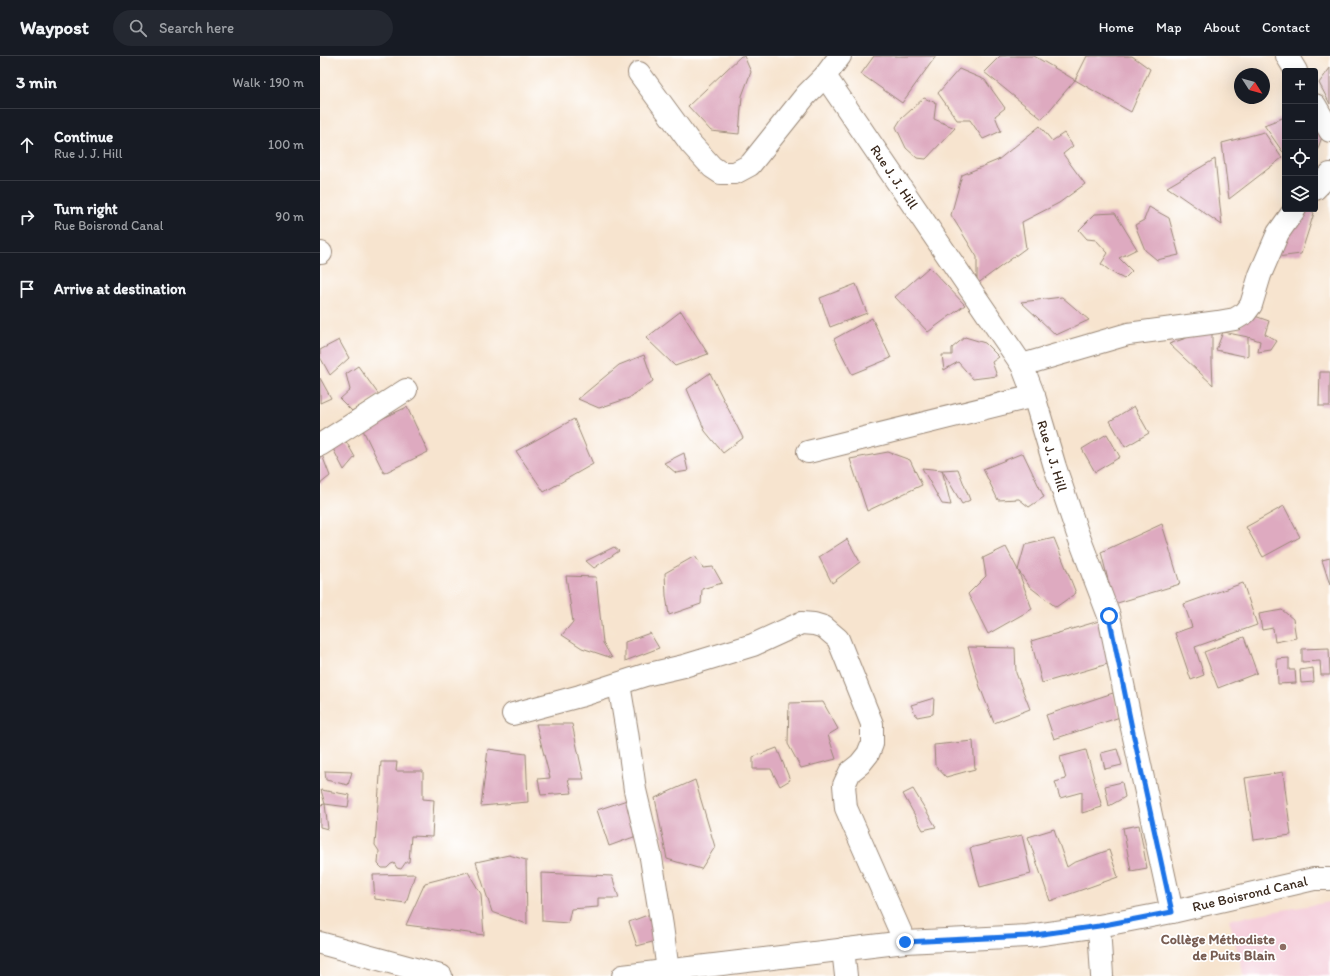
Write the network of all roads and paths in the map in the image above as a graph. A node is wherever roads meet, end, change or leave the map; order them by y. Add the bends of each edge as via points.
1 (840, 56) edge
2 (1287, 56) edge
3 (1294, 68) edge
4 (639, 73) dead end
5 (824, 76) junction
6 (1318, 110) edge
7 (1330, 131) edge
8 (1330, 174) edge
9 (1318, 186) edge
10 (1293, 212) edge
11 (1022, 365) junction
12 (406, 390) dead end
13 (1034, 396) junction
14 (320, 445) edge
15 (808, 452) dead end
16 (619, 684) junction
17 (513, 714) dead end
18 (1330, 879) edge
19 (1172, 912) junction
20 (1099, 926) junction
21 (905, 942) junction
22 (320, 943) edge
23 (843, 949) junction
24 (668, 971) junction
25 (420, 974) edge
26 (441, 976) edge
27 (623, 976) edge
28 (846, 976) edge
29 (1102, 976) edge

1 - 5 street
2 - 3 street
4 - 5 street via 691,144 721,173 735,173 750,165
5 - 11 street, Rue J. J. Hill
6 - 7 street
8 - 9 street
10 - 11 street via 1278,233 1260,274 1251,304 1245,313 1234,319 1218,322 1128,334
11 - 13 street, Rue J. J. Hill
12 - 14 street
13 - 15 street
13 - 19 street, Rue J. J. Hill via 1077,532 1109,616
16 - 17 street
16 - 21 street via 753,645 801,623 824,627 838,639 872,724 872,744 868,754 850,772 844,785 846,808
16 - 24 street via 635,790 650,858
18 - 19 street, Rue Boisrond Canal via 1314,879
19 - 20 street, Rue Boisrond Canal
20 - 21 street, Rue Boisrond Canal via 1028,936
20 - 29 street
21 - 23 street, Rue Boisrond Canal
22 - 25 street
23 - 24 street, Rue Boisrond Canal
23 - 28 street
24 - 27 street, Rue Boisrond Canal
25 - 26 street

